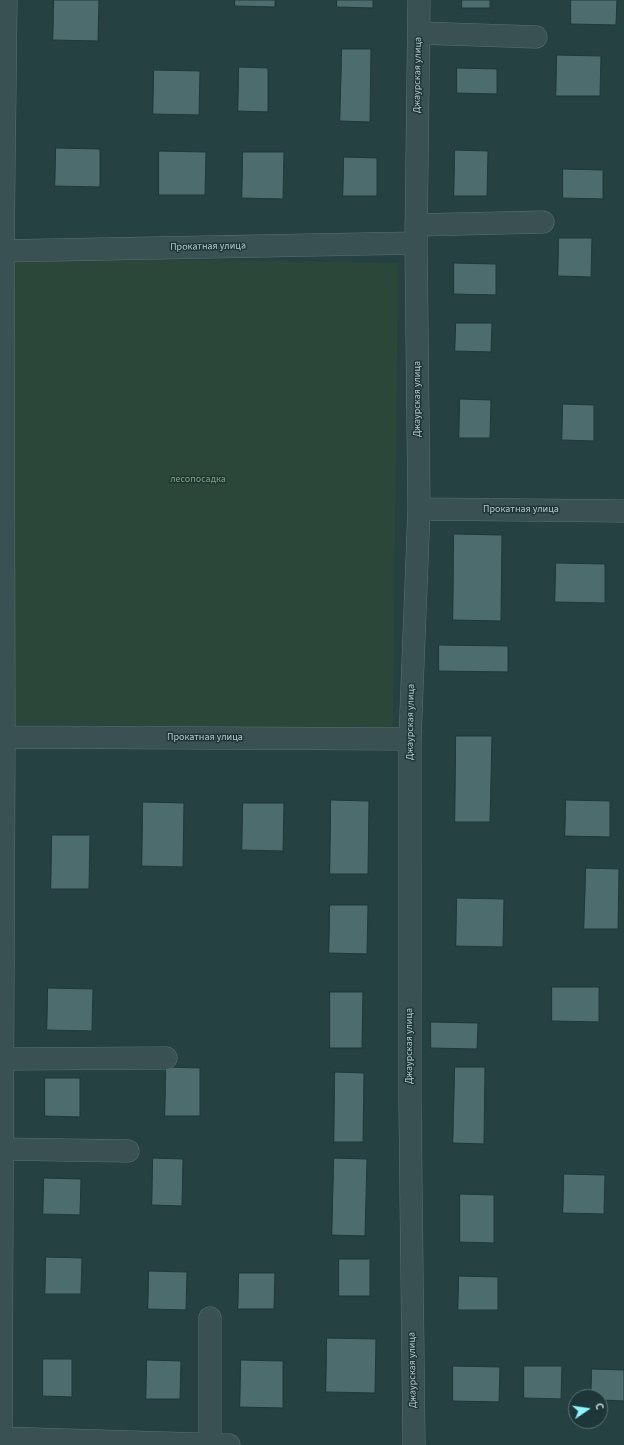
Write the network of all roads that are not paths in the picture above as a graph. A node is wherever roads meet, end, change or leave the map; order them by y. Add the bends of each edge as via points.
1 (6, 0) edge
2 (419, 0) edge
3 (3, 24) edge
4 (419, 33) junction
5 (536, 37) dead end
6 (542, 222) dead end
7 (416, 234) junction
8 (1, 251) edge
9 (418, 509) junction
10 (624, 511) edge
11 (2, 737) edge
12 (410, 739) junction
13 (2, 1050) edge
14 (166, 1058) dead end
15 (1, 1149) edge
16 (128, 1151) dead end
17 (210, 1318) dead end
18 (1, 1440) edge
19 (219, 1445) edge
20 (414, 1445) edge

1 - 3 street
2 - 4 street, Джаурская улица
3 - 8 street
4 - 5 street
4 - 7 street, Джаурская улица
6 - 7 street, Прокатная улица
7 - 8 street, Прокатная улица
7 - 9 street, Джаурская улица
8 - 11 street
9 - 10 street, Прокатная улица
9 - 12 street, Джаурская улица
11 - 12 street, Прокатная улица
11 - 13 street
12 - 20 street, Джаурская улица via 410,1104
13 - 14 street
13 - 15 street
15 - 16 street
15 - 18 street
17 - 19 street
18 - 19 street

